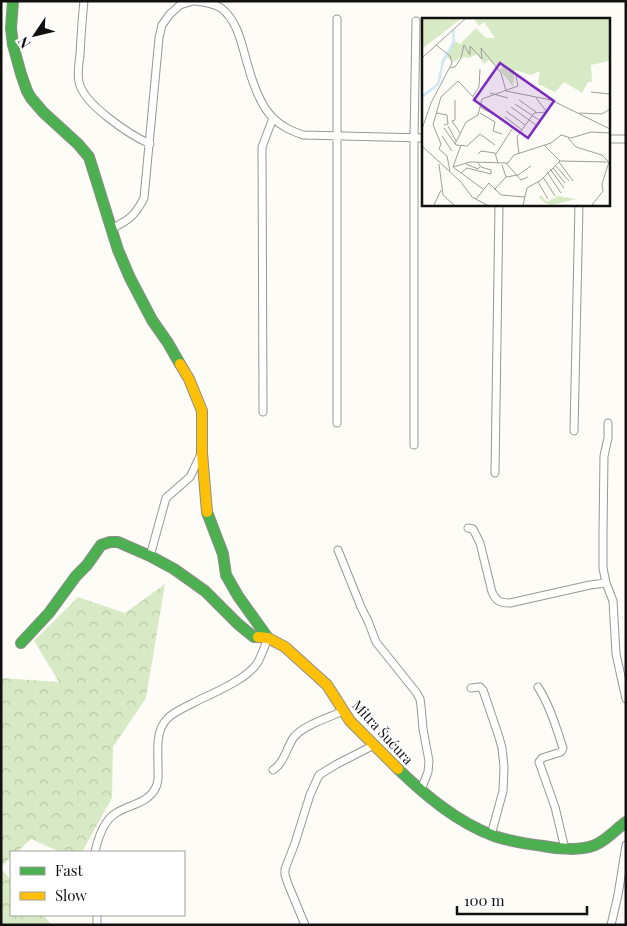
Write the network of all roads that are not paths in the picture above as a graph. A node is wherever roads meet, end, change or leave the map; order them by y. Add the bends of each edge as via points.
1 (13, 1) edge
2 (84, 1) edge
3 (194, 1) edge
4 (338, 20) dead end
5 (416, 21) dead end
6 (273, 118) junction
7 (337, 137) junction
8 (414, 138) junction
9 (422, 138) edge
10 (610, 139) edge
11 (626, 139) edge
12 (150, 144) junction
13 (499, 205) edge
14 (579, 205) edge
15 (111, 229) junction
16 (263, 412) dead end
17 (337, 423) dead end
18 (608, 423) dead end
19 (574, 431) dead end
20 (414, 445) dead end
21 (202, 453) junction
22 (495, 473) dead end
23 (468, 528) dead end
24 (338, 550) dead end
25 (150, 556) junction
26 (606, 583) junction
27 (268, 638) junction
28 (21, 643) dead end
29 (471, 688) dead end
30 (538, 688) dead end
31 (626, 699) edge
32 (343, 712) junction
33 (374, 745) junction
34 (274, 770) dead end
35 (421, 790) junction
36 (626, 822) edge
37 (491, 835) junction
38 (626, 845) edge
39 (565, 849) junction
40 (95, 851) edge
41 (305, 925) edge
42 (611, 925) edge

1 - 15 street via 11,28 14,52 30,97 89,157
2 - 12 street via 79,83 98,109
3 - 6 street via 215,5 232,19 255,88
3 - 12 street via 180,5 162,25
4 - 7 street
5 - 8 street
6 - 7 street via 287,129 303,135
6 - 16 street via 262,147
7 - 8 street
7 - 17 street
8 - 9 street
8 - 20 street
10 - 11 street
12 - 15 street via 144,198 132,216
13 - 22 street
14 - 19 street
15 - 21 street via 141,302 181,364 196,394 202,411
18 - 26 street via 604,456 603,534
21 - 25 street via 190,477 166,498
21 - 27 street via 207,512 226,575
23 - 26 street via 473,529 478,538 492,592 498,601 510,603
24 - 35 street via 376,642 420,699 429,761
25 - 27 street, Mitra Šućura via 206,591 254,637
25 - 28 street, Mitra Šućura via 118,542 101,545 49,613
26 - 31 street via 613,601 616,654
27 - 32 street, Mitra Šućura via 285,647 327,685
27 - 40 street via 257,663 248,673 181,709 162,725 155,788 147,798 108,820
29 - 37 street via 483,690 502,748 503,791
30 - 39 street via 550,710 563,748 539,762 556,807
32 - 33 street, Mitra Šućura
32 - 34 street via 295,736 282,762
33 - 35 street, Mitra Šućura
33 - 41 street via 319,775 310,795 285,870
35 - 37 street, Mitra Šućura via 471,826
36 - 39 street, Mitra Šućura via 595,844
37 - 39 street, Mitra Šućura
38 - 42 street

